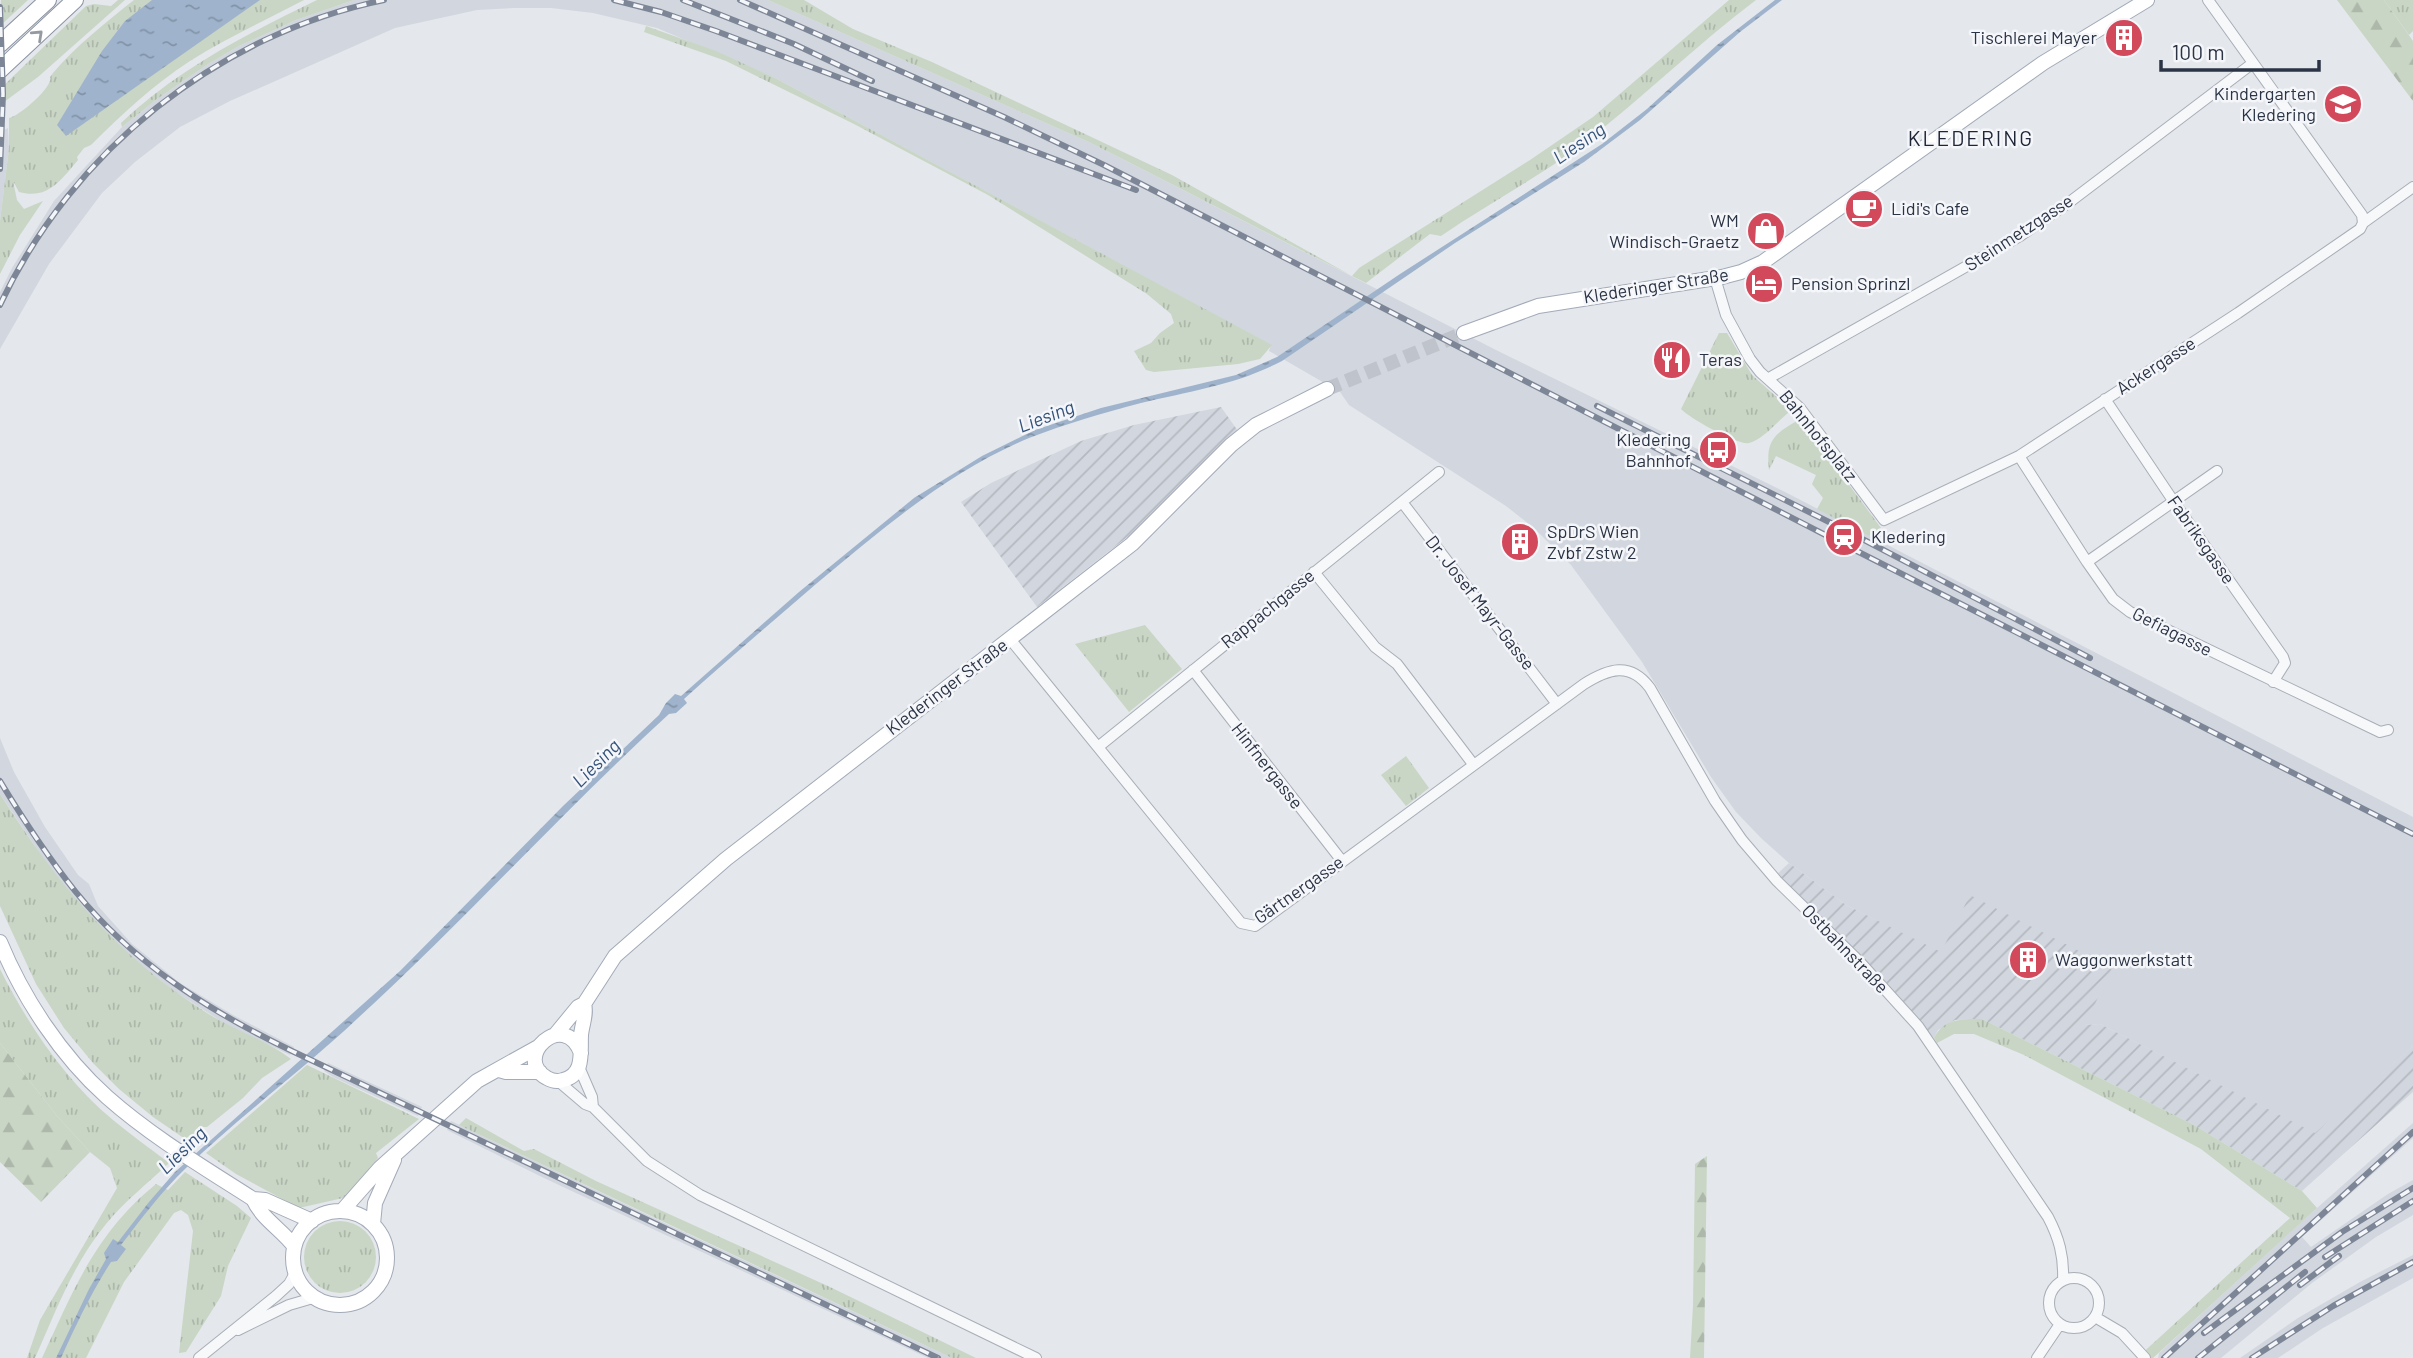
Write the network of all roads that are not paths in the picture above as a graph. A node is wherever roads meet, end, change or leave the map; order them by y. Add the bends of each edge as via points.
1 (48, 0) edge
2 (75, 0) edge
3 (2208, 0) edge
4 (2139, 2) edge
5 (0, 44) edge
6 (2253, 63) junction
7 (0, 70) edge
8 (2413, 187) edge
9 (2363, 223) junction
10 (1714, 278) junction
11 (1464, 333) tunnel mouth
12 (1769, 379) junction
13 (1327, 389) tunnel mouth
14 (2105, 399) junction
15 (2019, 456) junction
16 (2217, 471) dead end
17 (1439, 472) dead end
18 (1402, 502) junction
19 (2174, 502) junction
20 (1884, 520) joint
21 (2087, 562) junction
22 (1314, 572) junction
23 (1010, 639) junction
24 (1193, 670) junction
25 (2273, 682) junction
26 (1584, 684) joint
27 (1558, 704) junction
28 (2388, 730) dead end
29 (1098, 747) junction
30 (1473, 765) junction
31 (1342, 861) junction
32 (0, 942) edge
33 (584, 1003) junction
34 (555, 1035) junction
35 (538, 1046) junction
36 (580, 1060) junction
37 (499, 1070) junction
38 (540, 1072) junction
39 (558, 1081) junction
40 (593, 1107) junction
41 (395, 1156) junction
42 (253, 1199) junction
43 (342, 1211) junction
44 (312, 1220) junction
45 (373, 1224) junction
46 (294, 1247) junction
47 (295, 1273) junction
48 (2063, 1280) junction
49 (313, 1298) junction
50 (2095, 1317) junction
51 (2060, 1324) junction
52 (235, 1331) junction
53 (200, 1358) edge
54 (1036, 1358) edge
55 (2037, 1358) edge
56 (2146, 1358) edge

1 - 5 highway
7 -> 2 highway
3 - 6 street
4 - 10 main road, Klederinger Straße via 2043,64 1763,262
6 - 9 street via 2362,215
6 - 12 street, Steinmetzgasse via 2020,236
8 - 9 street, Ackergasse
9 - 14 street, Ackergasse via 2238,313
10 - 11 main road, Klederinger Straße via 1538,306
10 - 12 street, Bahnhofsplatz via 1733,331 1749,359
12 - 20 street, Bahnhofsplatz via 1800,408
13 - 23 main road, Klederinger Straße via 1231,445 1132,544
14 - 15 street, Ackergasse
14 - 19 street, Fabriksgasse
15 - 20 street, Ackergasse
15 - 21 street, Gefiagasse
16 - 19 street
17 - 18 street, Rappachgasse
18 - 22 street, Rappachgasse
18 - 27 street, Dr. Josef Mayr-Gasse
19 - 21 street
19 - 25 street, Fabriksgasse via 2283,657 2285,663
21 - 25 street, Gefiagasse via 2113,598 2130,612
22 - 24 street, Rappachgasse
22 - 30 street via 1375,647 1397,664
23 - 29 street, Gärtnergasse
23 - 33 main road, Klederinger Straße via 726,859 615,956
24 - 29 street, Rappachgasse
24 - 31 street, Hinfnergasse
25 - 28 street, Gefiagasse via 2380,732
26 - 27 street, Gärtnergasse
26 - 48 street, Ostbahnstraße via 1615,670 1632,672 1645,681 1742,841 1917,1026 2048,1217 2064,1259
27 - 30 street, Gärtnergasse
29 - 31 street, Gärtnergasse via 1241,923 1255,926
30 - 31 street, Gärtnergasse
32 - 42 main road via 51,1032 106,1096
33 - 34 main road, Klederinger Straße
33 - 36 main road, Klederinger Straße
34 - 35 main road
34 - 36 main road via 568,1037 578,1047
35 - 37 main road
35 - 38 main road via 535,1060
36 - 39 main road via 571,1077
36 - 40 street
37 - 38 main road
37 - 41 main road via 477,1081
38 - 39 main road
39 - 40 street
40 - 54 street via 647,1161 700,1195
41 - 43 main road
41 - 45 main road via 375,1203
42 - 44 main road
42 - 46 main road via 258,1211
43 - 44 main road
43 - 45 main road
44 - 46 main road
45 - 49 main road via 387,1251 387,1266 377,1287 350,1304 334,1306
46 - 47 main road
47 - 49 main road
47 - 52 street via 289,1284
48 - 50 street via 2080,1278 2094,1287 2099,1302
48 - 51 street via 2049,1301 2053,1318
49 - 52 street
50 - 51 street via 2075,1328
50 - 56 street via 2122,1333
51 - 55 street
52 - 53 street

